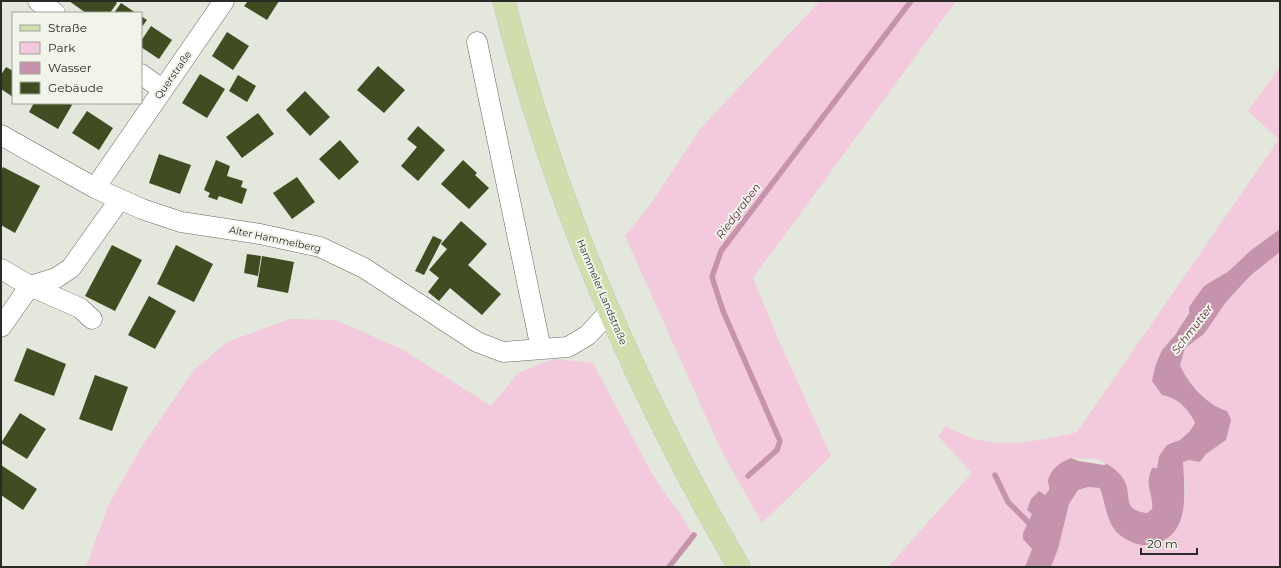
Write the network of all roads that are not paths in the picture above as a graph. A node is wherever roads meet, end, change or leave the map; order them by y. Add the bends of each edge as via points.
1 (38, 1) edge
2 (224, 1) edge
3 (504, 1) edge
4 (54, 12) edge
5 (477, 42) dead end
6 (142, 75) edge
7 (163, 90) junction
8 (1, 134) edge
9 (95, 188) junction
10 (120, 199) junction
11 (1, 269) edge
12 (30, 286) junction
13 (609, 312) junction
14 (92, 319) dead end
15 (1, 327) edge
16 (541, 349) junction
17 (739, 567) edge

1 - 4 street
2 - 7 street, Querstraße
3 - 13 main road, Hammeler Landstraße via 520,69 574,225
5 - 16 street
6 - 7 street
7 - 9 street, Querstraße
8 - 9 street, Alter Hammelberg
9 - 10 street, Alter Hammelberg
10 - 12 street via 71,268 56,278
10 - 16 street, Alter Hammelberg via 181,222 260,234 320,247 364,268 477,342 503,352
11 - 12 street
12 - 14 street via 80,308
12 - 15 street
13 - 16 street, Alter Hammelberg via 588,335 568,347
13 - 17 main road, Hammeler Landstraße via 699,498

